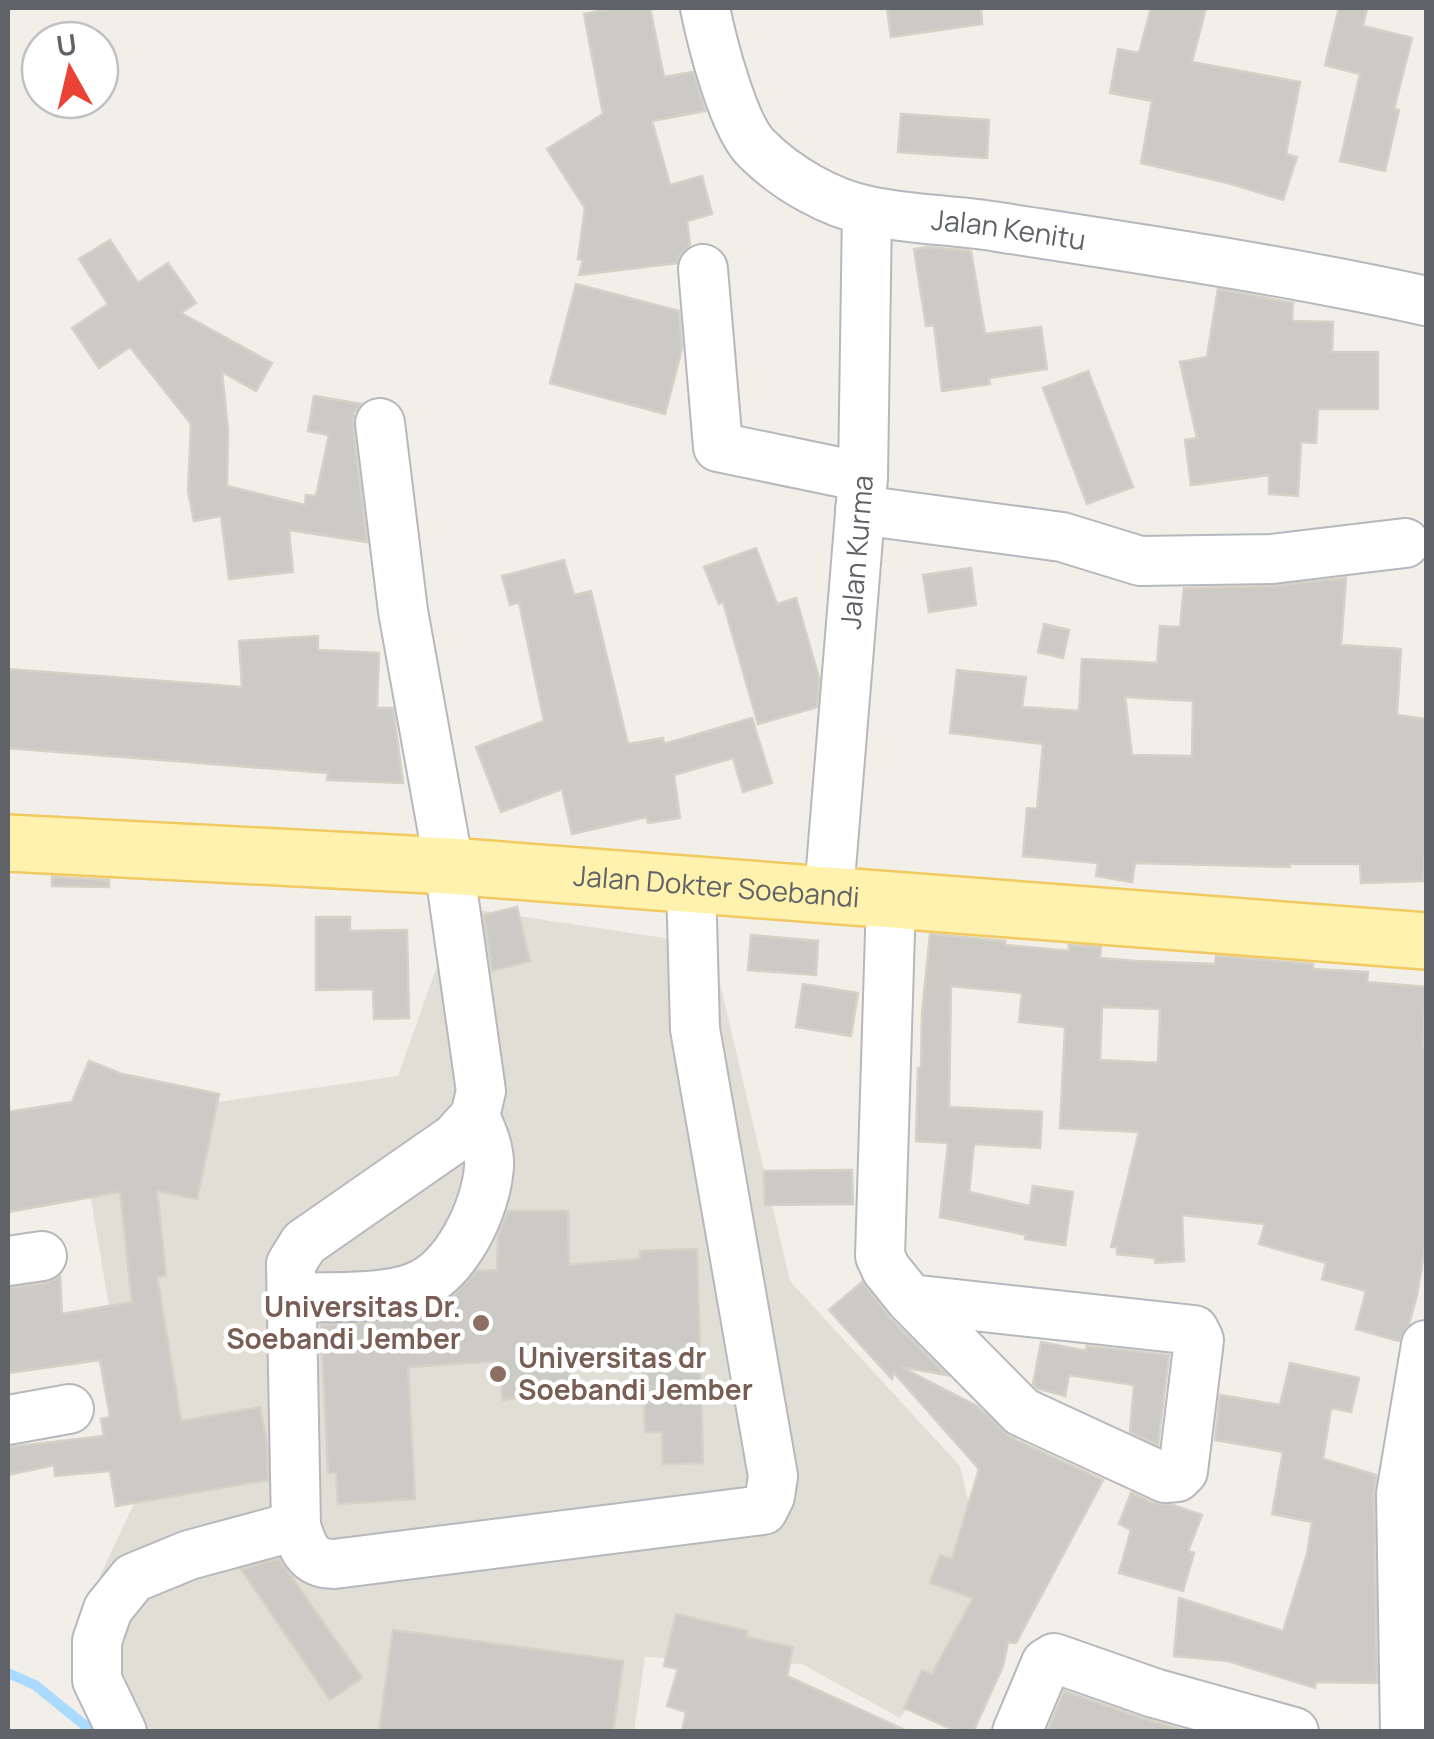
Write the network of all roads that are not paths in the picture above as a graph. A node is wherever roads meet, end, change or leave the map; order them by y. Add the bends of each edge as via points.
1 (705, 8) edge
2 (867, 211) junction
3 (703, 269) dead end
4 (1426, 301) edge
5 (380, 423) dead end
6 (862, 493) junction
7 (1406, 543) dead end
8 (8, 842) edge
9 (448, 866) junction
10 (691, 884) junction
11 (829, 893) junction
12 (891, 900) junction
13 (1426, 942) edge
14 (475, 1116) junction
15 (292, 1298) junction
16 (910, 1299) junction
17 (1426, 1345) edge
18 (69, 1410) dead end
19 (8, 1420) edge
20 (1421, 1424) edge
21 (296, 1526) junction
22 (122, 1732) edge
23 (1017, 1732) edge
24 (1294, 1732) edge
25 (1405, 1732) edge

1 - 2 street, Jalan Kenitu via 752,145 802,183
2 - 4 street, Jalan Kenitu via 1242,265
2 - 6 street, Jalan Kurma
3 - 6 street via 718,447
5 - 9 street via 403,612
6 - 7 street via 1140,561 1272,558
6 - 11 street, Jalan Kurma
8 - 9 main road, Jalan Dokter Soebandi
9 - 10 main road, Jalan Dokter Soebandi
9 - 14 street via 481,1075
10 - 11 main road, Jalan Dokter Soebandi
10 - 21 street via 695,1029 773,1476 763,1510 334,1564 310,1557
11 - 12 main road, Jalan Dokter Soebandi
12 - 13 main road, Jalan Dokter Soebandi
12 - 16 street via 880,1256
14 - 15 street via 455,1138 304,1244 291,1264
14 - 15 street via 488,1153 482,1200 464,1243 436,1274 400,1292
15 - 21 street
16 - 16 street via 1194,1330 1199,1340 1183,1471 1165,1478 1022,1412
17 - 20 street
18 - 19 street
20 - 25 street via 1401,1494
21 - 22 street via 134,1578 108,1609 97,1641 97,1680
23 - 24 street via 1054,1658

